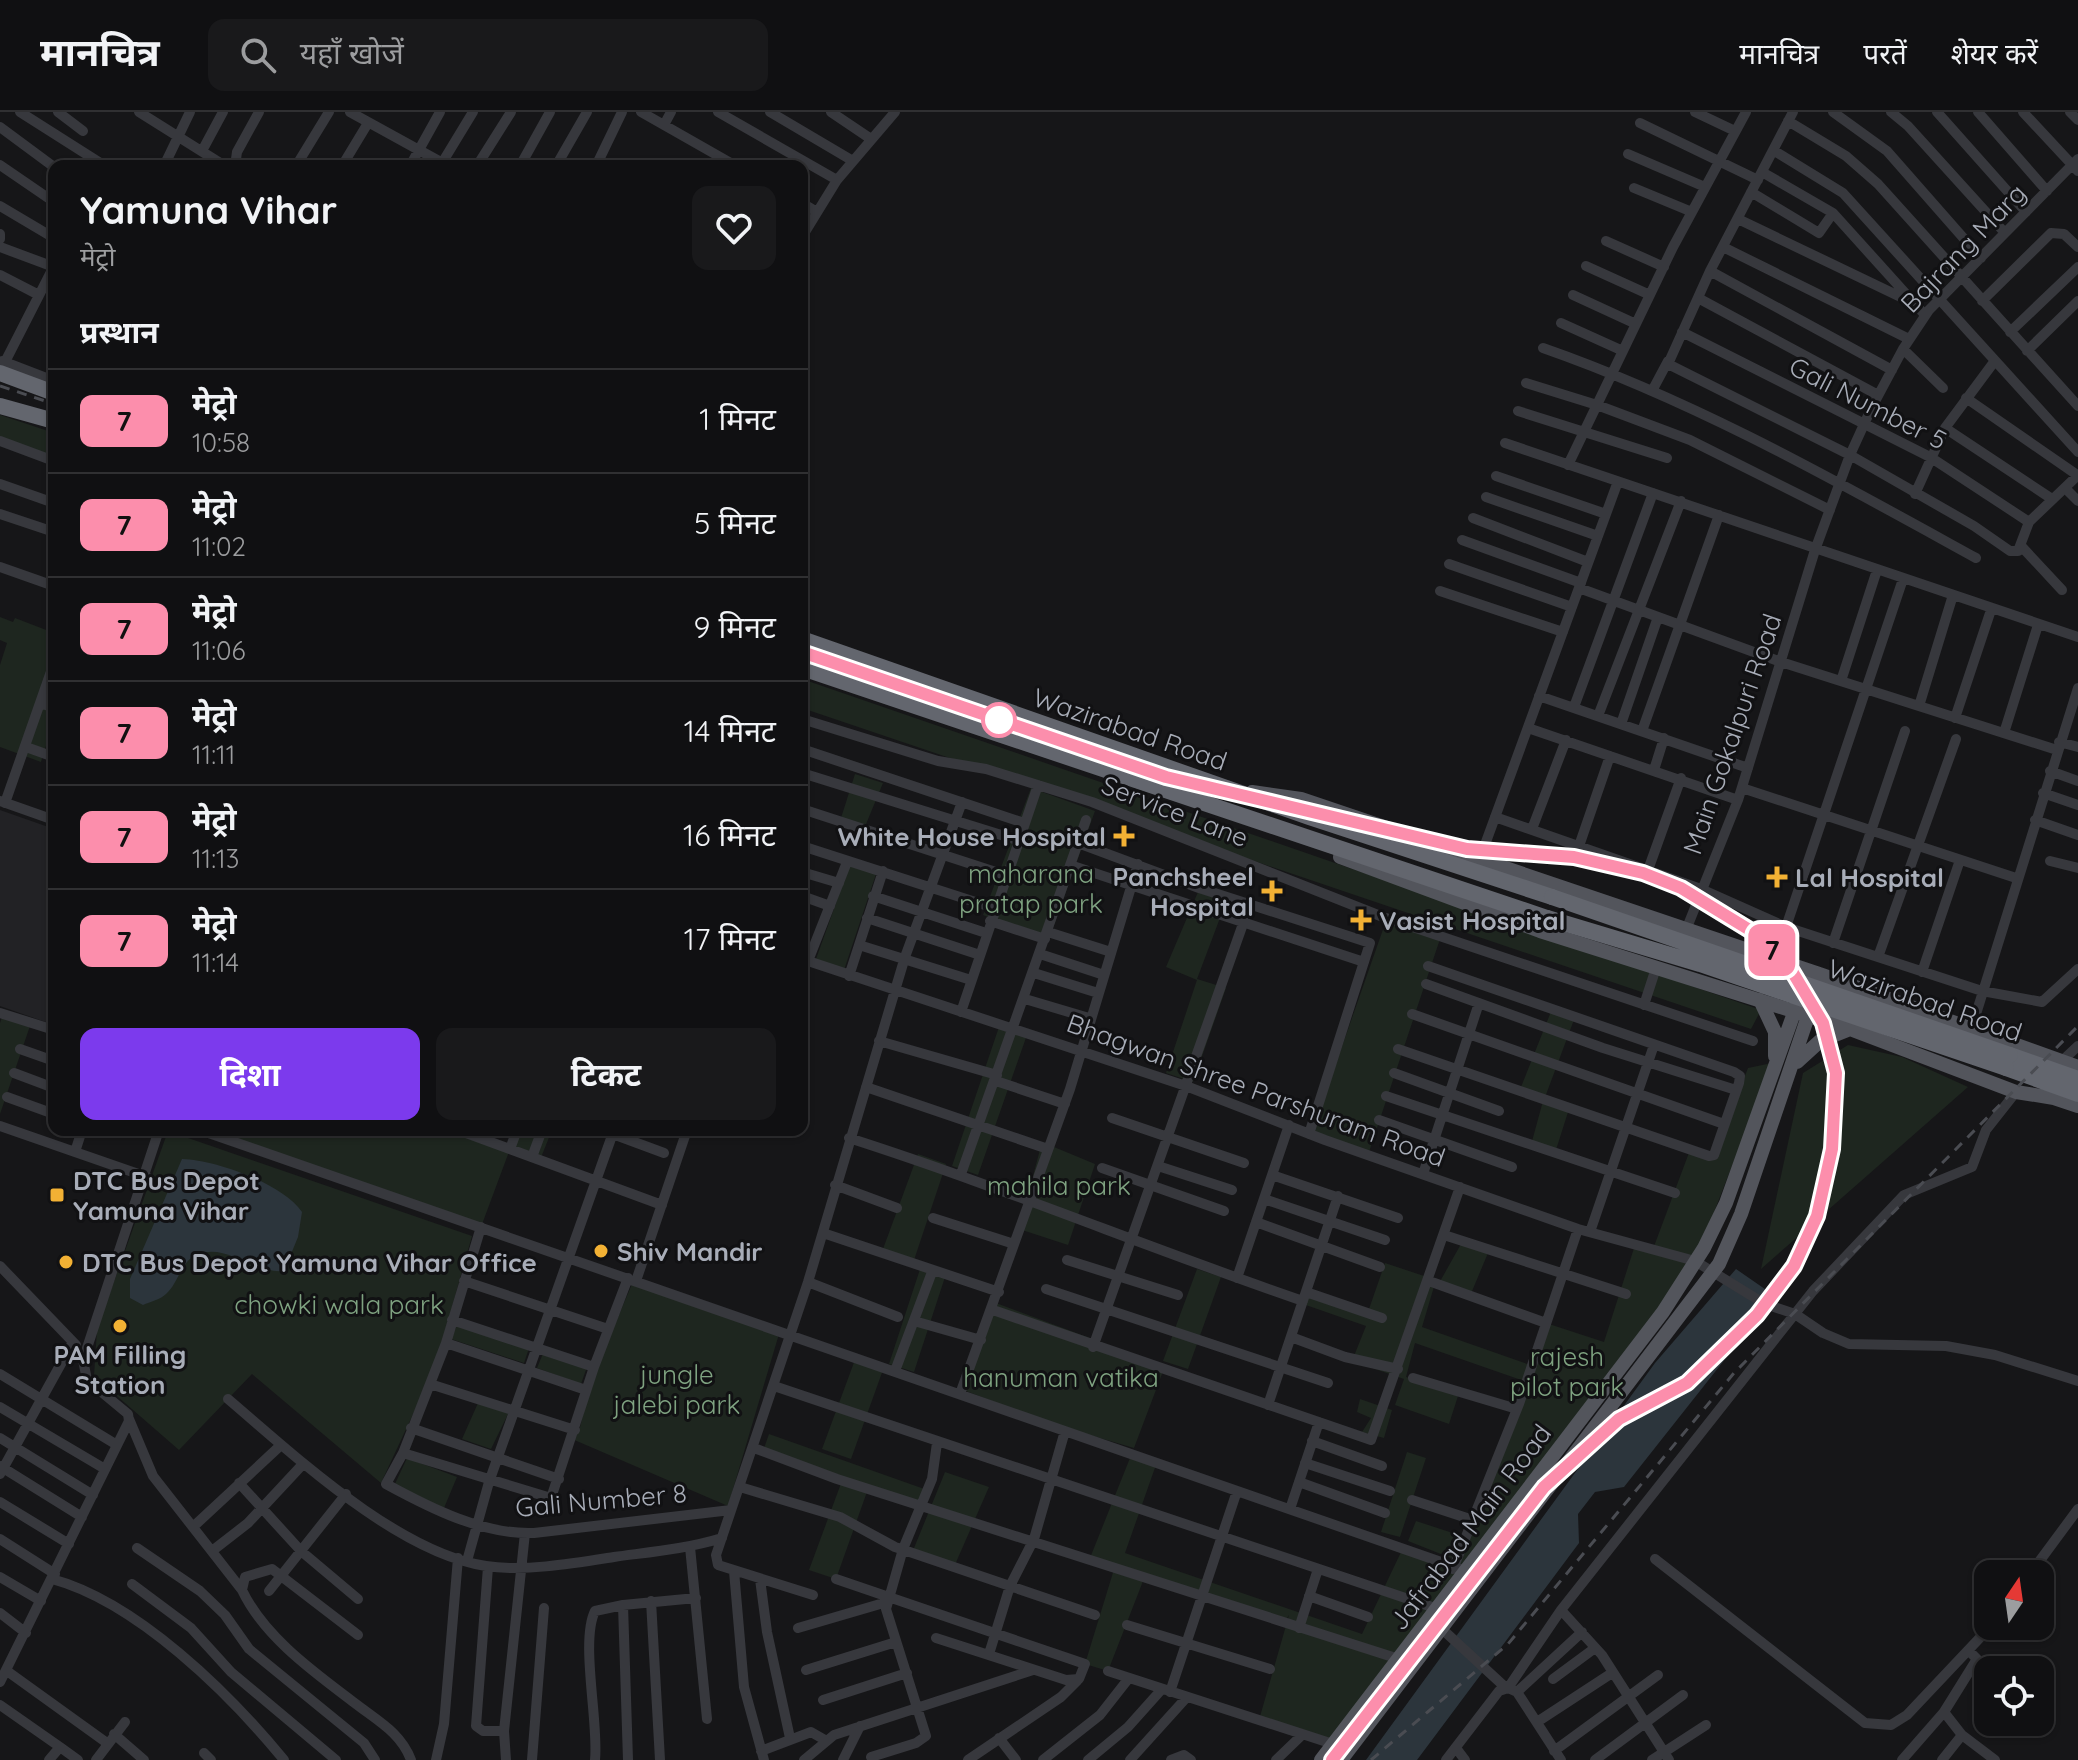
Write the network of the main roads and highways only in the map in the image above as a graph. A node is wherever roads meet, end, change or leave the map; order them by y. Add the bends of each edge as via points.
1 (2, 365) edge
2 (48, 390) edge
3 (0, 406) edge
4 (48, 419) edge
5 (808, 641) edge
6 (808, 670) edge
7 (1224, 787) junction
8 (1221, 809) junction
9 (1653, 919) junction
10 (1636, 961) junction
11 (1816, 973) junction
12 (1760, 1000) junction
13 (1803, 1015) junction
14 (1850, 1029) junction
15 (2078, 1067) edge
16 (1773, 1068) junction
17 (1788, 1078) junction
18 (2078, 1079) edge
19 (2078, 1094) edge
20 (2078, 1106) edge
21 (1321, 1760) edge
22 (1341, 1760) edge

1 - 2 highway
3 - 4 highway
5 - 7 highway, Wazirabad Road
6 - 8 highway, Wazirabad Road
7 - 9 main road via 1301,799
7 - 18 highway, Wazirabad Road, bridge
8 - 10 main road via 1540,931
8 - 19 highway, Wazirabad Road, bridge via 1715,969
9 - 10 main road via 1636,936
9 - 11 main road
10 - 12 main road
11 - 13 main road, Jafrabad Main Road
11 - 15 main road
12 - 13 main road
12 - 16 main road via 1775,1032
13 - 14 main road
13 - 16 main road, Jafrabad Main Road
13 - 17 main road, Jafrabad Main Road
14 - 17 main road via 1807,1051
14 - 20 main road via 2009,1090
16 - 21 main road, Jafrabad Main Road via 1726,1203 1663,1312 1460,1570 1438,1609
17 - 22 main road, Jafrabad Main Road via 1719,1264

